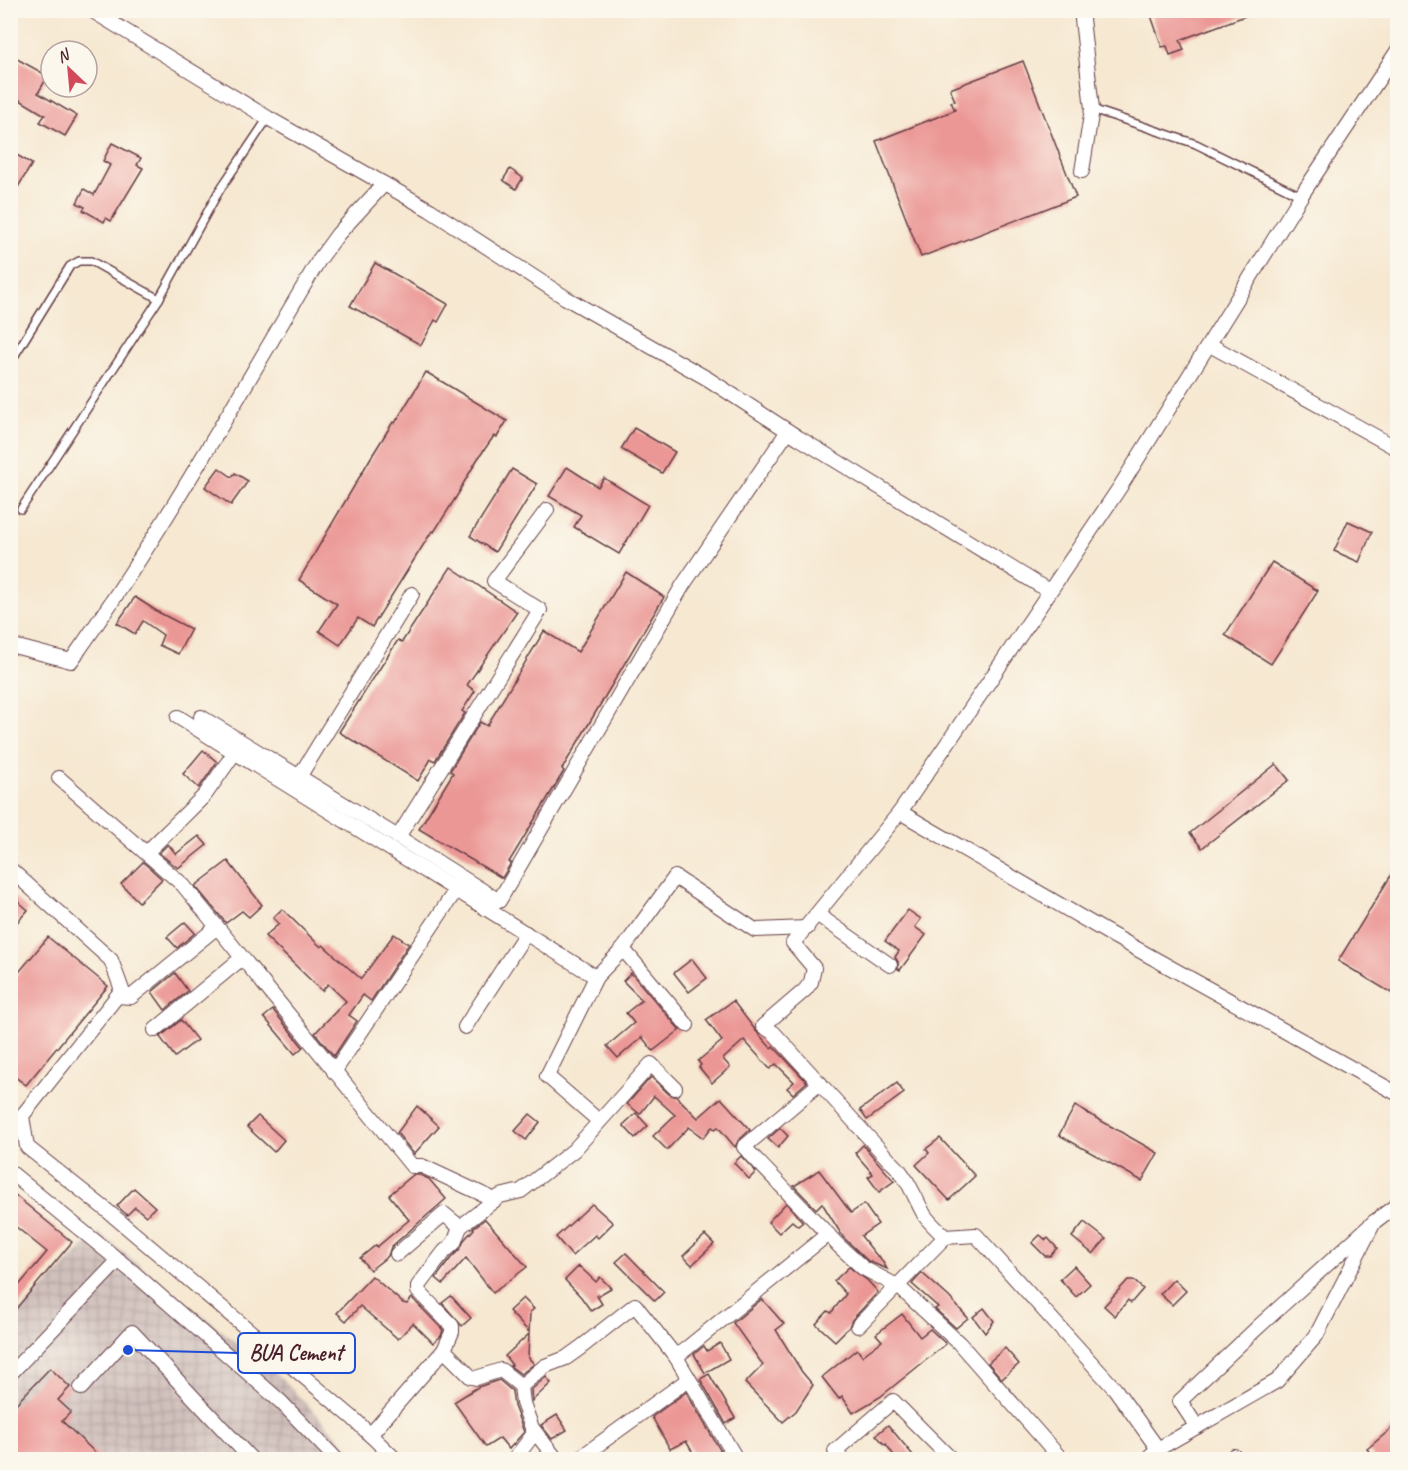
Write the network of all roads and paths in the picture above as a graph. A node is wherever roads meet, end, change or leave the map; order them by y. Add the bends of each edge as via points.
1 (91, 10) edge
2 (1081, 10) edge
3 (1398, 50) edge
4 (1092, 109) junction
5 (268, 118) junction
6 (1082, 171) dead end
7 (384, 184) junction
8 (1301, 196) junction
9 (159, 299) junction
10 (1210, 345) junction
11 (10, 363) edge
12 (788, 431) junction
13 (1398, 449) edge
14 (21, 510) dead end
15 (547, 510) dead end
16 (1049, 591) junction
17 (412, 594) dead end
18 (10, 645) edge
19 (178, 717) dead end
20 (201, 717) dead end
21 (235, 752) junction
22 (299, 777) junction
23 (59, 778) dead end
24 (900, 812) junction
25 (398, 837) junction
26 (146, 853) junction
27 (10, 869) edge
28 (456, 890) junction
29 (818, 915) junction
30 (217, 927) junction
31 (807, 928) junction
32 (526, 933) junction
33 (623, 949) junction
34 (242, 958) junction
35 (890, 965) dead end
36 (596, 977) junction
37 (117, 996) junction
38 (687, 1025) dead end
39 (465, 1027) dead end
40 (155, 1030) dead end
41 (334, 1072) junction
42 (820, 1083) junction
43 (675, 1088) dead end
44 (1398, 1094) edge
45 (598, 1121) junction
46 (10, 1172) edge
47 (495, 1200) junction
48 (1398, 1204) edge
49 (1374, 1222) junction
50 (460, 1227) junction
51 (828, 1234) junction
52 (945, 1237) junction
53 (397, 1254) dead end
54 (119, 1260) junction
55 (897, 1286) junction
56 (858, 1326) dead end
57 (444, 1350) junction
58 (676, 1357) junction
59 (10, 1374) edge
60 (689, 1379) junction
61 (521, 1386) junction
62 (81, 1388) dead end
63 (1197, 1427) junction
64 (535, 1432) junction
65 (370, 1435) junction
66 (1158, 1449) junction
67 (841, 1459) edge
68 (252, 1460) edge
69 (337, 1460) edge
70 (396, 1460) edge
71 (514, 1460) edge
72 (557, 1460) edge
73 (577, 1460) edge
74 (737, 1460) edge
75 (952, 1460) edge
76 (1062, 1460) edge
77 (1145, 1460) edge

1 - 5 street
2 - 4 street
3 - 8 street
4 - 6 street
4 - 8 lane via 1196,144
5 - 7 street
5 - 9 lane via 219,191
7 - 12 street
7 - 18 street via 319,260 195,469 71,661
8 - 10 street
9 - 11 lane via 91,261 79,261 70,266
9 - 14 lane
10 - 13 street
10 - 16 street
12 - 16 street
12 - 25 street via 683,585 499,901
15 - 25 street via 494,581 540,610
16 - 24 street
17 - 22 street
19 - 21 street
20 - 22 street
21 - 26 street via 205,795
21 - 28 street
22 - 25 street
23 - 26 street
24 - 29 street
24 - 44 street
26 - 30 street via 183,885
27 - 37 street via 111,960 122,990
28 - 32 street
28 - 41 street
29 - 31 street
29 - 35 street
30 - 34 street
30 - 37 street via 131,997
31 - 33 street via 755,930 675,877
31 - 42 street via 794,944 814,968 811,982 763,1026
32 - 36 street
32 - 39 street
33 - 36 street
33 - 38 street
34 - 40 street
34 - 41 street
36 - 45 street via 547,1076
37 - 65 street via 22,1116 27,1147
41 - 47 street via 412,1166 423,1166
42 - 51 street via 744,1148
42 - 52 street via 898,1167 923,1213
43 - 45 street via 651,1064
45 - 47 street via 574,1150 546,1173 521,1191
46 - 54 street
47 - 50 street
48 - 49 street
49 - 63 street via 1310,1343 1277,1381
49 - 63 street via 1180,1401
50 - 53 street via 444,1214
50 - 57 street via 454,1243 418,1286 418,1291 452,1326
51 - 55 street via 863,1268
51 - 58 street
52 - 55 street
52 - 66 street via 976,1235 1115,1389
54 - 59 street
54 - 69 street via 281,1402
55 - 56 street
55 - 76 street via 959,1343
57 - 61 street via 471,1377 501,1370
57 - 65 street
58 - 60 street
58 - 61 street via 635,1305 573,1353 545,1366
60 - 73 street
60 - 74 street
61 - 64 street via 523,1403
62 - 68 street via 132,1332
63 - 66 street
64 - 71 street
64 - 72 street
65 - 70 street
66 - 77 street
67 - 75 street via 836,1451 893,1401

